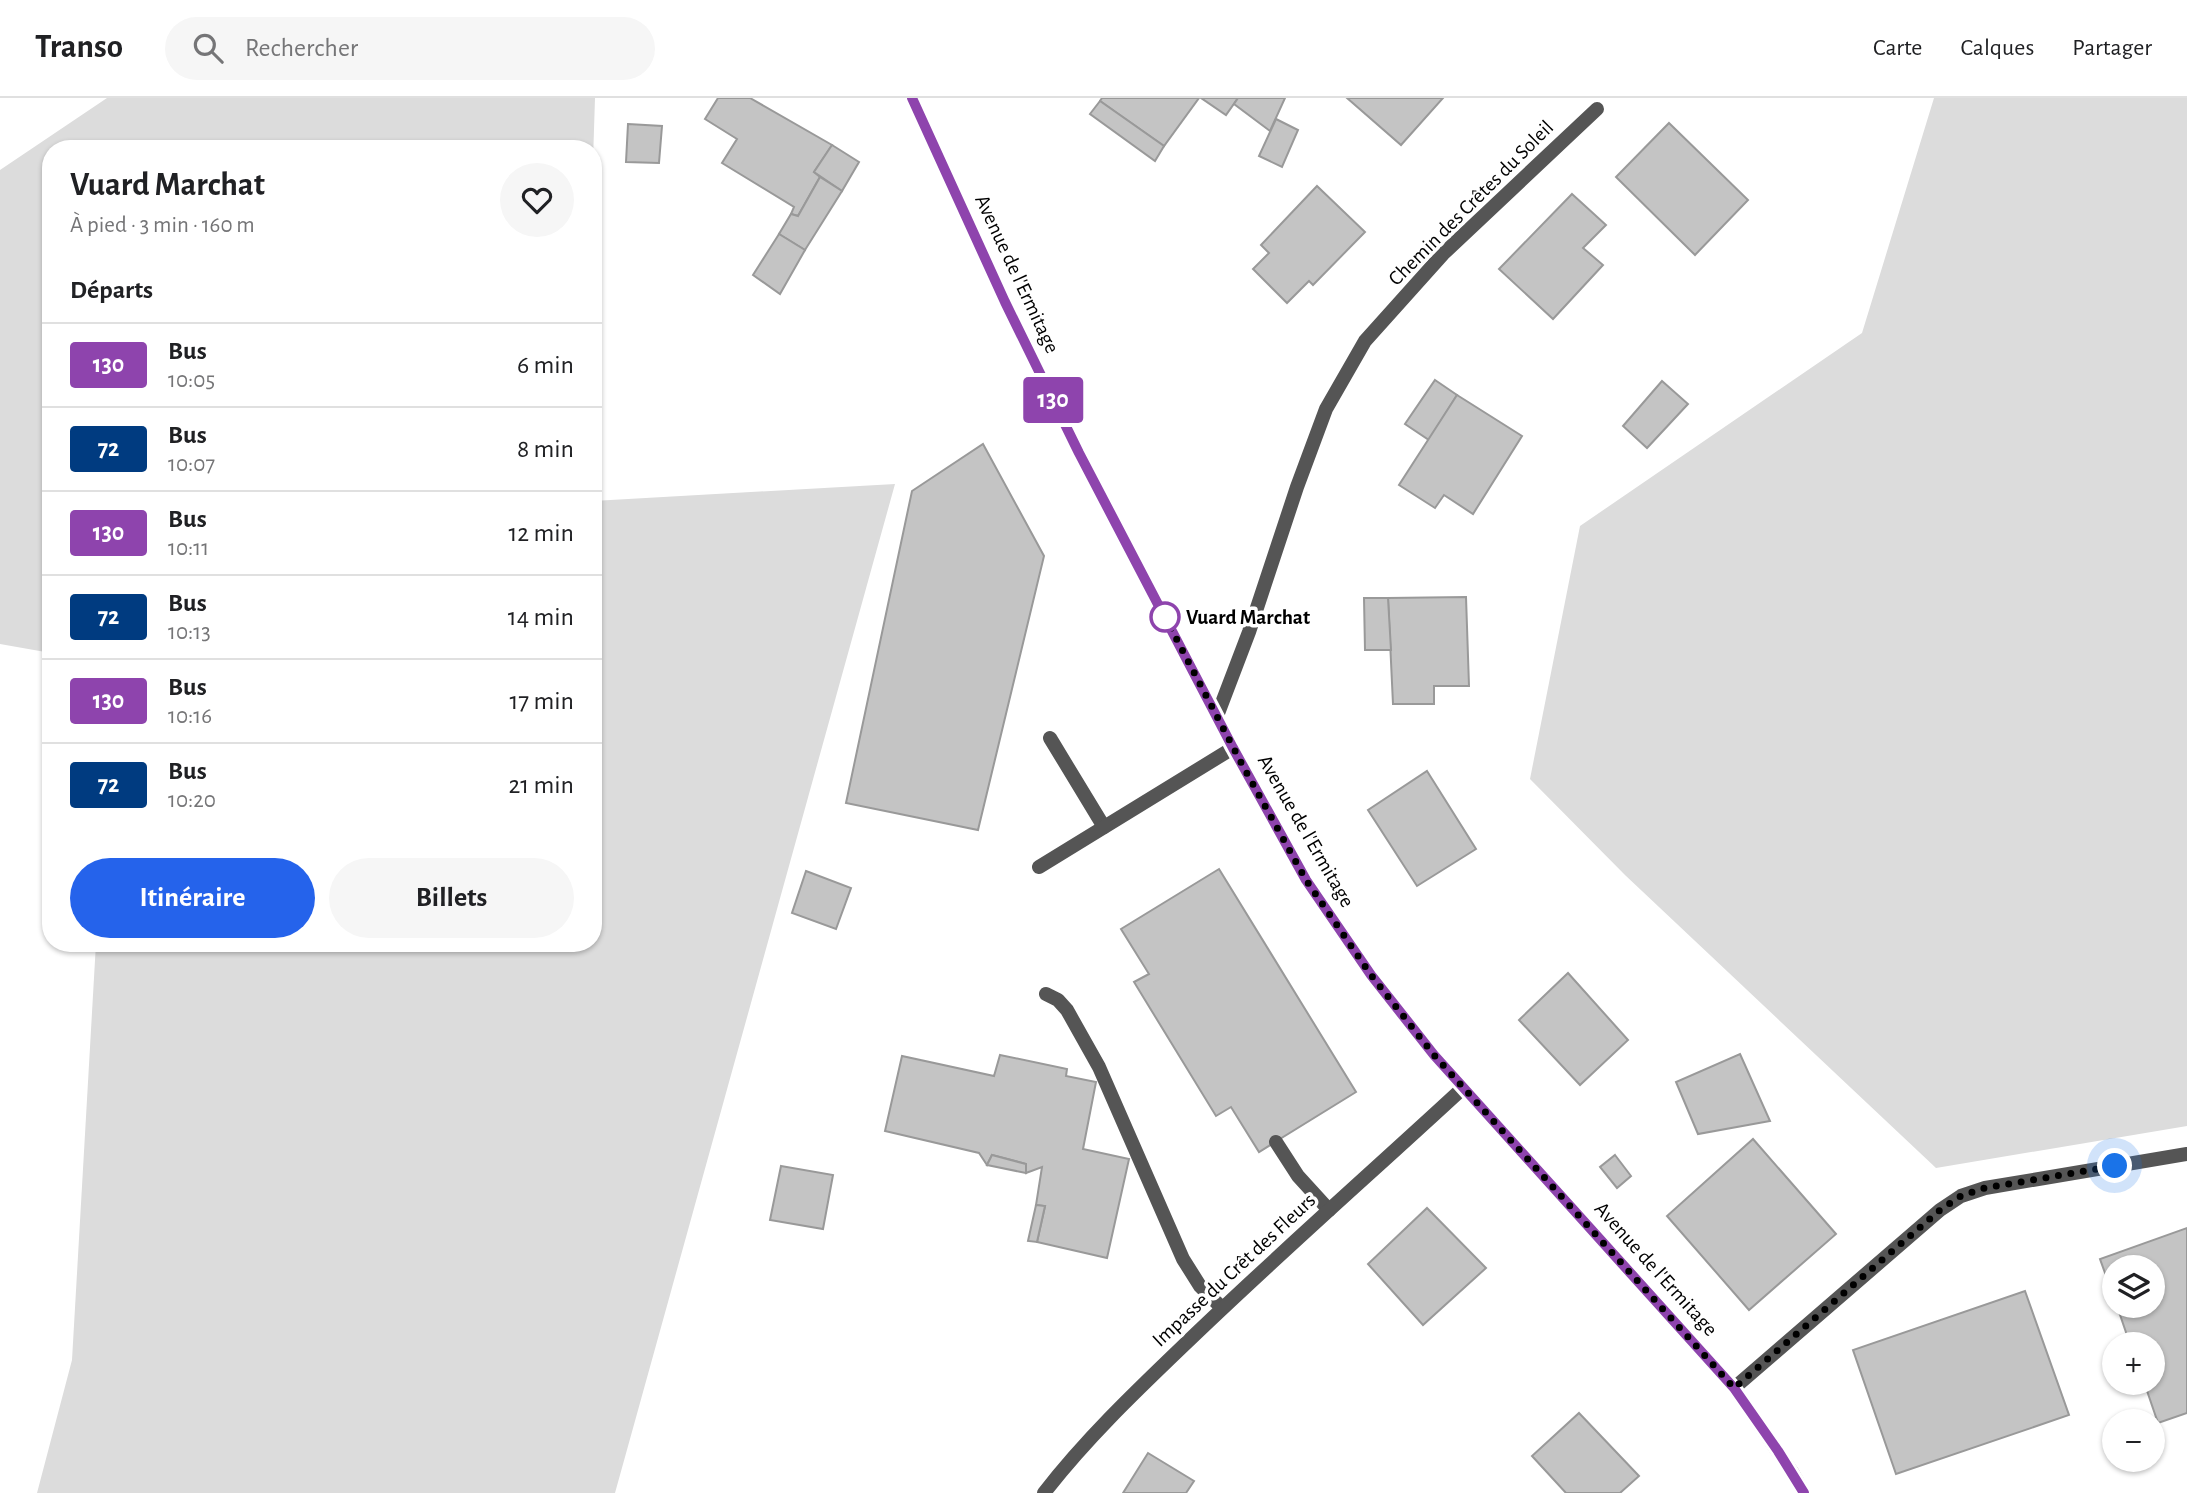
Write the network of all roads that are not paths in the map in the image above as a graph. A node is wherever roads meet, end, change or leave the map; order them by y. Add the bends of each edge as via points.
1 (912, 98) edge
2 (1597, 109) dead end
3 (1217, 716) junction
4 (1050, 738) dead end
5 (1233, 748) junction
6 (1104, 827) junction
7 (1039, 867) dead end
8 (1046, 994) dead end
9 (1463, 1088) junction
10 (1276, 1142) dead end
11 (2187, 1154) edge
12 (1329, 1210) junction
13 (1222, 1308) junction
14 (1734, 1388) junction
15 (1044, 1493) edge
16 (1804, 1493) edge

1 - 3 street, Avenue de l'Ermitage via 1005,302
2 - 3 street, Chemin des Crêtes du Soleil via 1443,254 1366,341 1326,410
3 - 5 street, Avenue de l'Ermitage
4 - 6 street
5 - 6 street
5 - 9 street, Avenue de l'Ermitage via 1337,928
6 - 7 street
8 - 13 street via 1067,1010 1099,1067 1183,1259 1200,1286
9 - 12 street, Impasse du Crêt des Fleurs
9 - 14 street, Avenue de l'Ermitage
10 - 12 street via 1298,1176
11 - 14 street via 1961,1196
12 - 13 street, Impasse du Crêt des Fleurs
13 - 15 street, Impasse du Crêt des Fleurs via 1097,1432
14 - 16 street, Avenue de l'Ermitage

